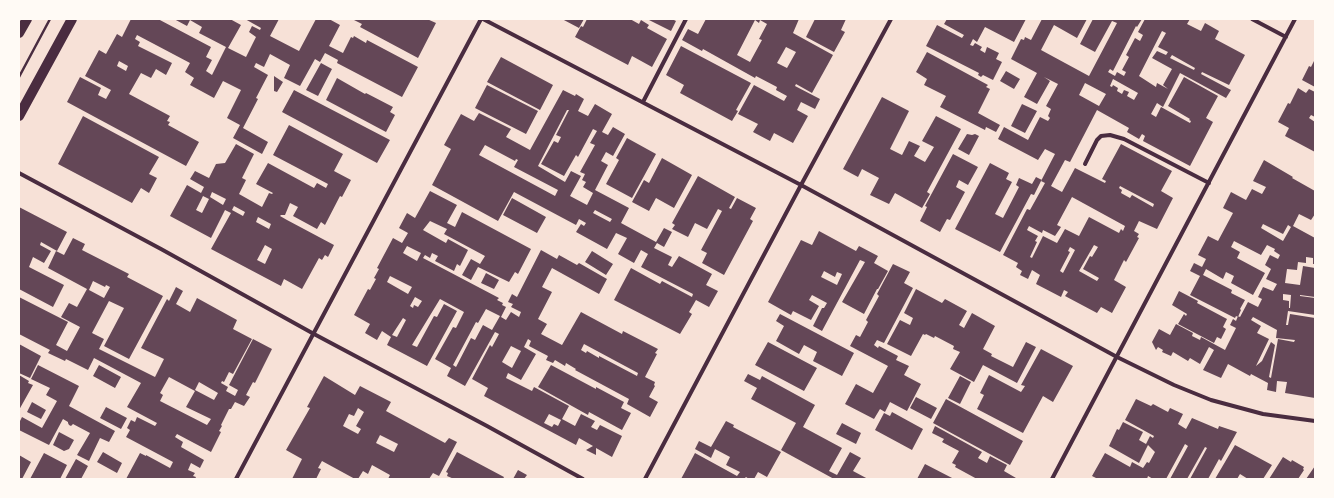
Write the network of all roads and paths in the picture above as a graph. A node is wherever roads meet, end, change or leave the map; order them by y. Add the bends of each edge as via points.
1 (27, 19) edge
2 (50, 19) edge
3 (72, 19) edge
4 (482, 19) edge
5 (686, 19) edge
6 (891, 19) edge
7 (1252, 19) edge
8 (1296, 19) edge
9 (19, 33) edge
10 (1286, 37) junction
11 (19, 77) edge
12 (643, 102) junction
13 (19, 116) edge
14 (1085, 164) dead end
15 (19, 173) edge
16 (1209, 184) junction
17 (801, 185) junction
18 (314, 334) junction
19 (1117, 357) junction
20 (1315, 421) edge
21 (236, 479) edge
22 (584, 479) edge
23 (645, 479) edge
24 (1052, 479) edge

1 - 9 main road
2 - 11 path
3 - 13 main road
4 - 12 street
4 - 18 street
5 - 12 street
6 - 17 street
7 - 10 street
8 - 10 street
10 - 16 street
12 - 17 street
14 - 16 street via 1097,140 1101,136 1110,135 1124,139
15 - 18 street
16 - 19 street
17 - 19 street
17 - 23 street
18 - 21 street
18 - 22 street
19 - 20 street via 1211,400 1263,414
19 - 24 street

